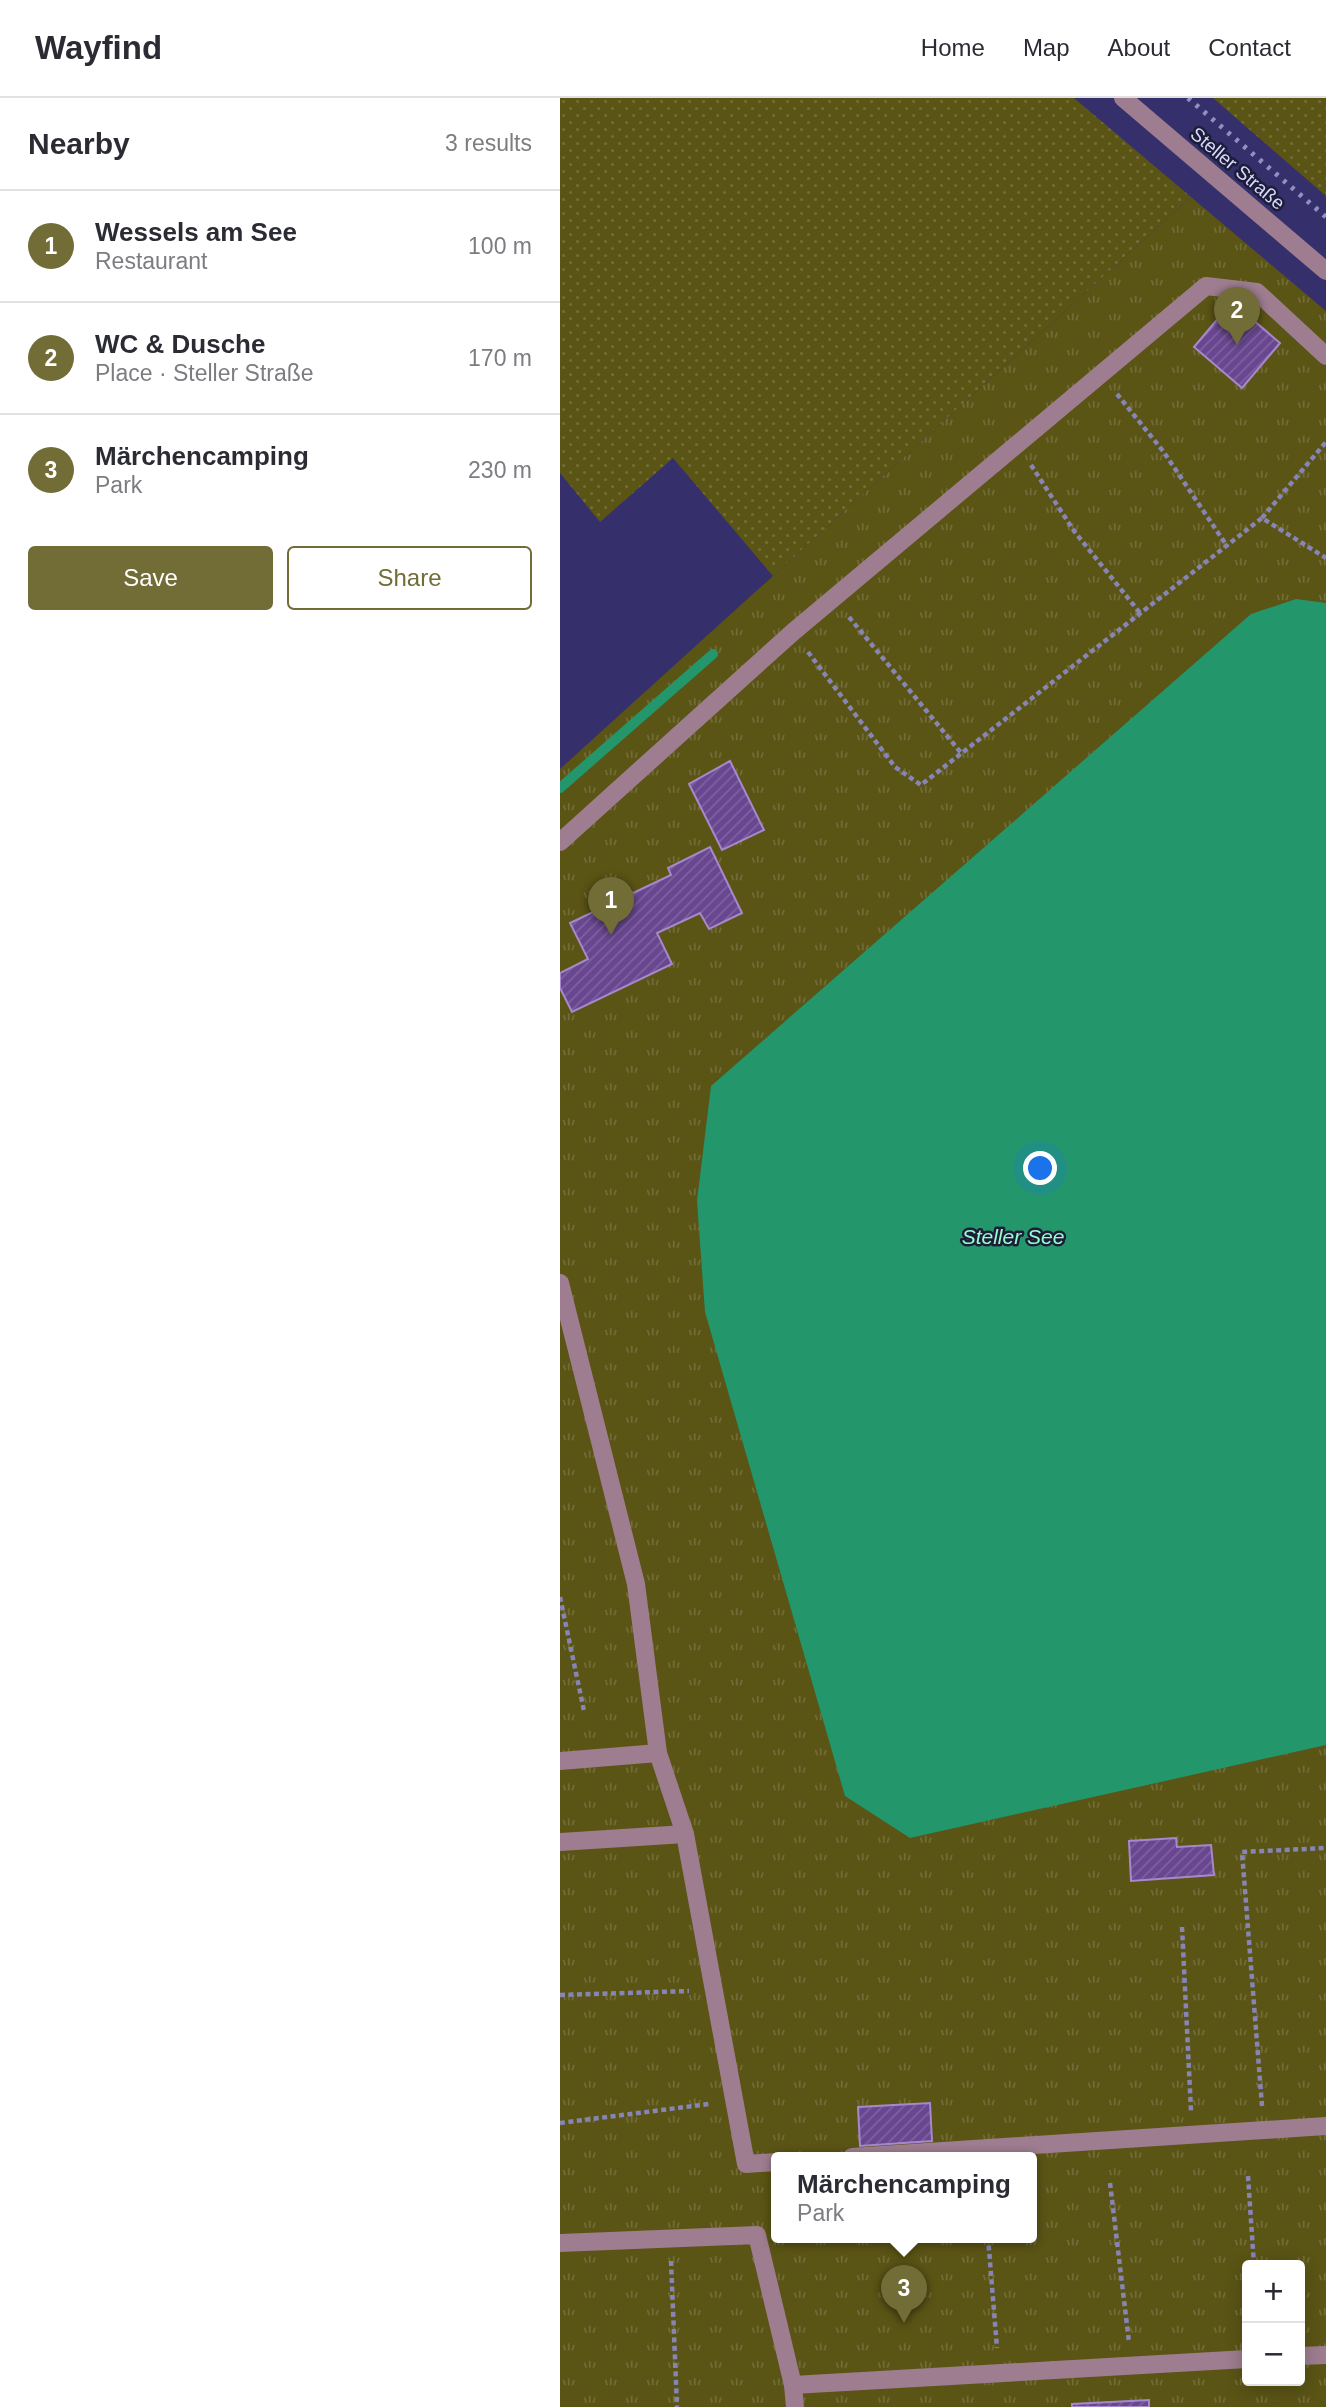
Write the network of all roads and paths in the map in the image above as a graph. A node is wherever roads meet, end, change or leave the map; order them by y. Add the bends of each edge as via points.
1 (1123, 98) edge
2 (1326, 271) edge
3 (1326, 356) edge
4 (1100, 374) junction
5 (1326, 442) edge
6 (1017, 444) junction
7 (1262, 518) junction
8 (1227, 546) junction
9 (1326, 558) edge
10 (833, 598) junction
11 (1140, 614) junction
12 (793, 632) junction
13 (962, 754) junction
14 (560, 842) edge
15 (560, 1283) edge
16 (560, 1597) edge
17 (584, 1712) dead end
18 (658, 1753) junction
19 (560, 1761) edge
20 (685, 1833) junction
21 (560, 1842) edge
22 (1326, 1847) edge
23 (1182, 1927) dead end
24 (715, 1990) junction
25 (560, 1995) edge
26 (735, 2100) junction
27 (560, 2123) edge
28 (1326, 2126) edge
29 (1264, 2129) junction
30 (1192, 2134) junction
31 (926, 2152) edge
32 (771, 2162) edge
33 (1248, 2176) dead end
34 (1110, 2183) dead end
35 (669, 2238) junction
36 (560, 2243) edge
37 (988, 2243) edge
38 (1254, 2260) edge
39 (1326, 2355) edge
40 (1305, 2356) edge
41 (1242, 2359) edge
42 (1132, 2366) junction
43 (999, 2374) junction
44 (793, 2385) junction
45 (677, 2407) edge
46 (796, 2407) edge

1 - 2 street, Steller Straße
3 - 4 street via 1257,292 1206,286
4 - 6 street
4 - 8 path via 1163,451
5 - 7 path
6 - 10 street
6 - 11 path via 1074,531
7 - 8 path
7 - 9 path
8 - 11 path
10 - 12 street
10 - 13 path
11 - 13 path
12 - 13 path via 895,766 921,785
12 - 14 street
15 - 18 street via 636,1584
16 - 17 path
18 - 19 street
18 - 20 street
20 - 21 street
20 - 24 street
22 - 29 path via 1242,1852
23 - 30 path
24 - 25 path
24 - 26 street
26 - 27 path
26 - 32 street via 746,2164
28 - 29 street
29 - 30 street
30 - 31 street
33 - 38 path
34 - 42 path
35 - 36 street
35 - 44 street via 757,2235
35 - 45 path
37 - 43 path
39 - 40 street
41 - 42 street
42 - 43 street
43 - 44 street
44 - 46 street

